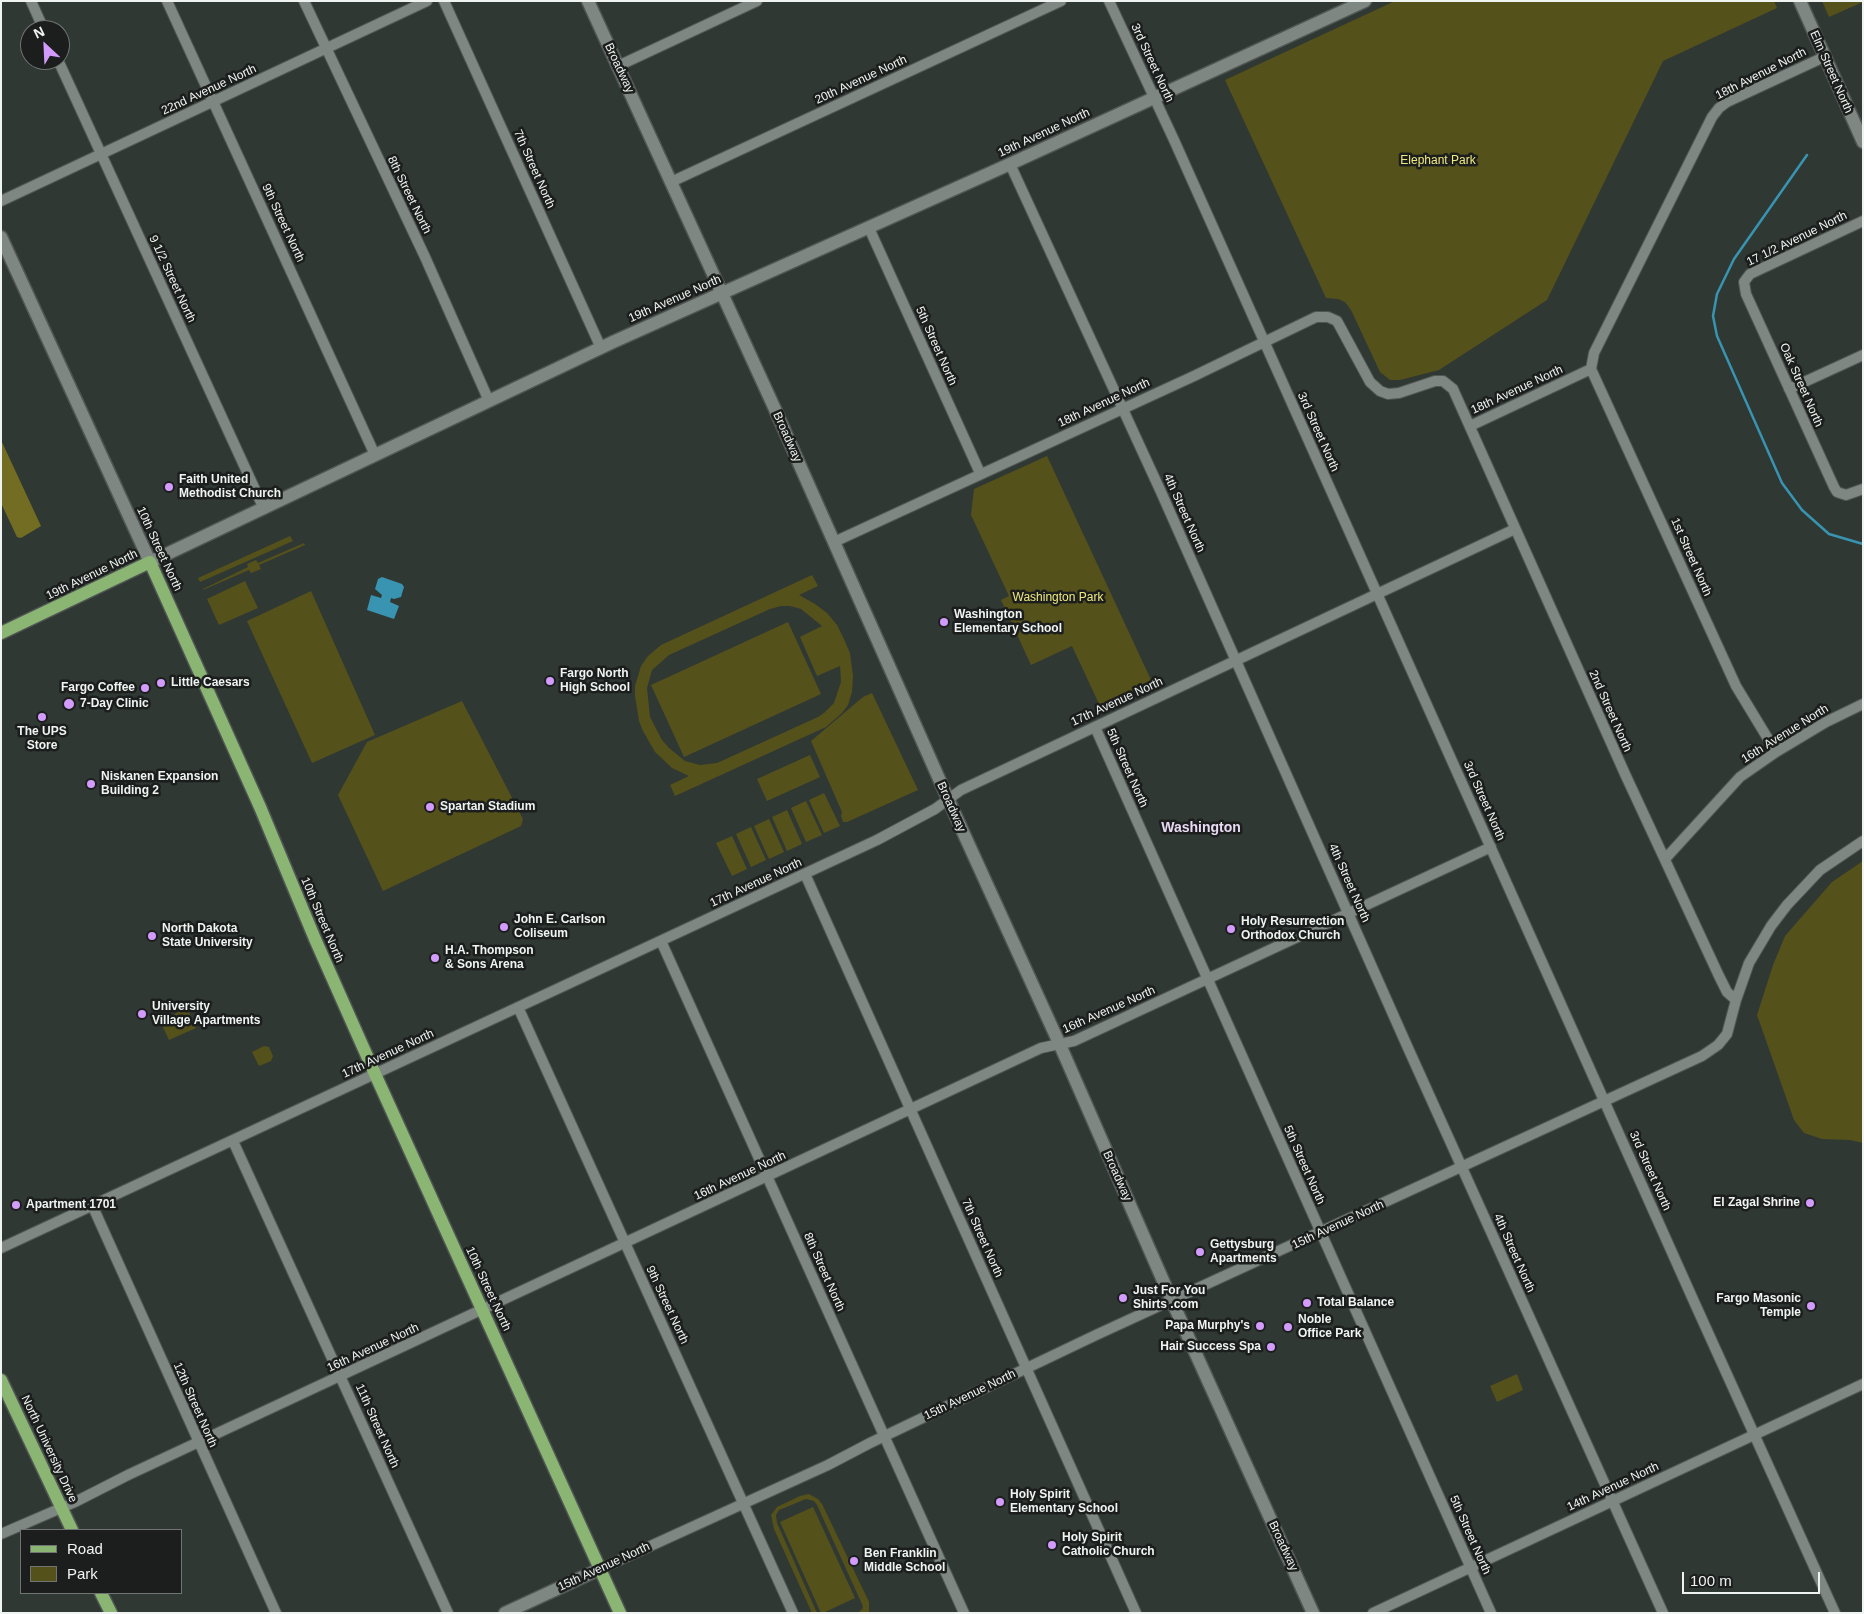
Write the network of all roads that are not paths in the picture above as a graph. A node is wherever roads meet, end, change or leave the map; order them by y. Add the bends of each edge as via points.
1 (31, 1) edge
2 (167, 1) edge
3 (304, 1) edge
4 (427, 1) edge
5 (444, 1) edge
6 (588, 1) edge
7 (757, 1) edge
8 (1061, 1) edge
9 (1109, 1) edge
10 (1365, 1) edge
11 (1800, 1) edge
12 (40, 20) edge
13 (326, 48) junction
14 (1824, 57) junction
15 (618, 66) junction
16 (63, 70) edge
17 (1154, 98) junction
18 (214, 101) junction
19 (1859, 124) edge
20 (1863, 142) edge
21 (101, 154) junction
22 (1010, 164) junction
23 (671, 182) junction
24 (1, 201) edge
25 (1863, 221) edge
26 (869, 228) junction
27 (1, 237) edge
28 (1744, 282) joint
29 (722, 293) junction
30 (1264, 342) junction
31 (601, 348) junction
32 (1863, 355) edge
33 (1591, 369) junction
34 (1789, 389) junction
35 (489, 401) junction
36 (1122, 408) junction
37 (1470, 426) junction
38 (375, 455) junction
39 (980, 473) junction
40 (1863, 489) edge
41 (264, 509) junction
42 (1515, 529) junction
43 (834, 542) junction
44 (150, 562) junction
45 (1377, 594) junction
46 (1, 633) edge
47 (1236, 660) junction
48 (1863, 704) edge
49 (1095, 727) junction
50 (1776, 752) junction
51 (948, 799) junction
52 (1863, 841) edge
53 (1491, 847) junction
54 (1665, 859) junction
55 (804, 874) junction
56 (1349, 913) junction
57 (661, 941) junction
58 (1206, 979) junction
59 (1736, 1000) junction
60 (518, 1007) junction
61 (1060, 1045) junction
62 (375, 1074) junction
63 (1604, 1100) junction
64 (911, 1110) junction
65 (233, 1141) junction
66 (1462, 1167) junction
67 (767, 1176) junction
68 (93, 1207) junction
69 (1320, 1232) junction
70 (625, 1243) junction
71 (1, 1248) edge
72 (1172, 1301) junction
73 (483, 1310) junction
74 (1026, 1368) junction
75 (341, 1377) junction
76 (1, 1380) edge
77 (1863, 1384) edge
78 (1755, 1435) junction
79 (884, 1437) junction
80 (199, 1443) junction
81 (1613, 1501) junction
82 (744, 1503) junction
83 (61, 1507) junction
84 (72, 1529) edge
85 (1, 1534) edge
86 (1471, 1568) junction
87 (600, 1569) junction
88 (102, 1594) edge
89 (111, 1613) edge
90 (276, 1613) edge
91 (448, 1613) edge
92 (505, 1613) edge
93 (620, 1613) edge
94 (793, 1613) edge
95 (964, 1613) edge
96 (1136, 1613) edge
97 (1313, 1613) edge
98 (1373, 1613) edge
99 (1491, 1613) edge
100 (1663, 1613) edge
101 (1835, 1613) edge

1 - 12 street
2 - 18 street, 9th Street North
3 - 13 street, 8th Street North
4 - 13 street, 22nd Avenue North
5 - 31 street, 7th Street North
6 - 15 street, Broadway
7 - 15 street
8 - 23 street, 20th Avenue North
9 - 17 street, 3rd Street North
10 - 17 street, 19th Avenue North
11 - 14 street, Elm Street North
13 - 18 street, 22nd Avenue North
13 - 35 street, 8th Street North
14 - 19 street, Elm Street North
14 - 33 street, 18th Avenue North via 1727,102 1712,117 1594,353
15 - 23 street, Broadway
16 - 21 street, 9 1/2 Street North
17 - 22 street, 19th Avenue North
17 - 30 street, 3rd Street North
18 - 21 street, 22nd Avenue North
18 - 38 street, 9th Street North
19 - 20 street, Elm Street North
21 - 24 street, 22nd Avenue North
21 - 41 street, 9 1/2 Street North
22 - 26 street, 19th Avenue North
22 - 36 street, 4th Street North
23 - 29 street, Broadway
25 - 28 street, 17 1/2 Avenue North via 1750,274
26 - 29 street, 19th Avenue North
26 - 39 street, 5th Street North
27 - 44 street, 10th Street North
28 - 34 street, Oak Street North via 1744,290
29 - 31 street, 19th Avenue North
29 - 43 street, Broadway
30 - 36 street, 18th Avenue North
30 - 37 street, 18th Avenue North via 1316,317 1328,317 1337,322 1370,382 1380,391 1399,393 1443,381 1453,389
30 - 45 street, 3rd Street North
31 - 35 street, 19th Avenue North
32 - 34 street
33 - 37 street, 18th Avenue North
33 - 50 street, 1st Street North via 1736,686
34 - 40 street, Oak Street North via 1834,487 1842,494 1850,495
35 - 38 street, 19th Avenue North
36 - 39 street, 18th Avenue North
36 - 47 street, 4th Street North
37 - 42 street, 2nd Street North
38 - 41 street, 19th Avenue North
39 - 43 street, 18th Avenue North
41 - 44 street, 19th Avenue North
42 - 45 street, 17th Avenue North
42 - 54 street, 2nd Street North
43 - 51 street, Broadway
44 - 46 main road, 19th Avenue North
44 - 62 main road, 10th Street North
45 - 47 street, 17th Avenue North
45 - 53 street, 3rd Street North
47 - 49 street, 17th Avenue North
47 - 56 street, 4th Street North
48 - 50 street, 16th Avenue North
49 - 51 street, 17th Avenue North
49 - 58 street, 5th Street North
50 - 54 street, 16th Avenue North via 1740,777
51 - 55 street, 17th Avenue North via 877,840
51 - 61 street, Broadway
52 - 59 street, 15th Avenue North via 1820,870 1787,905 1754,953
53 - 56 street, 16th Avenue North
53 - 63 street, 3rd Street North
54 - 59 street, 2nd Street North via 1727,992
55 - 57 street, 17th Avenue North
55 - 64 street, 7th Street North
56 - 58 street, 16th Avenue North
56 - 66 street, 4th Street North
57 - 60 street, 17th Avenue North
57 - 67 street, 8th Street North
58 - 61 street, 16th Avenue North
58 - 69 street, 5th Street North
59 - 63 street, 15th Avenue North via 1727,1034 1718,1045 1702,1056
60 - 62 street, 17th Avenue North
60 - 70 street, 9th Street North
61 - 64 street, 16th Avenue North via 1041,1048
61 - 72 street, Broadway
62 - 65 street, 17th Avenue North
62 - 73 main road, 10th Street North
63 - 66 street, 15th Avenue North
63 - 78 street, 3rd Street North
64 - 67 street, 16th Avenue North
64 - 74 street, 7th Street North
65 - 68 street, 17th Avenue North
65 - 75 street, 11th Street North
66 - 69 street, 15th Avenue North
66 - 81 street, 4th Street North
67 - 70 street, 16th Avenue North
67 - 79 street, 8th Street North
68 - 71 street, 17th Avenue North
68 - 80 street, 12th Street North
69 - 72 street, 15th Avenue North
69 - 86 street, 5th Street North
70 - 73 street, 16th Avenue North
70 - 82 street, 9th Street North
72 - 74 street, 15th Avenue North
72 - 97 street, Broadway
73 - 75 street, 16th Avenue North
73 - 87 main road, 10th Street North
74 - 79 street, 15th Avenue North
74 - 96 street, 7th Street North
75 - 80 street, 16th Avenue North
75 - 91 street, 11th Street North
76 - 83 main road, North University Drive
77 - 78 street, 14th Avenue North
78 - 81 street, 14th Avenue North
78 - 101 street, 3rd Street North
79 - 82 street, 15th Avenue North
79 - 95 street, 8th Street North
80 - 83 street, 16th Avenue North
80 - 90 street, 12th Street North
81 - 86 street, 14th Avenue North
81 - 100 street, 4th Street North
82 - 87 street, 15th Avenue North
82 - 94 street, 9th Street North
83 - 84 main road, North University Drive
83 - 85 street, 16th Avenue North
86 - 98 street, 14th Avenue North
86 - 99 street, 5th Street North
87 - 92 street, 15th Avenue North
87 - 93 main road, 10th Street North
88 - 89 main road

